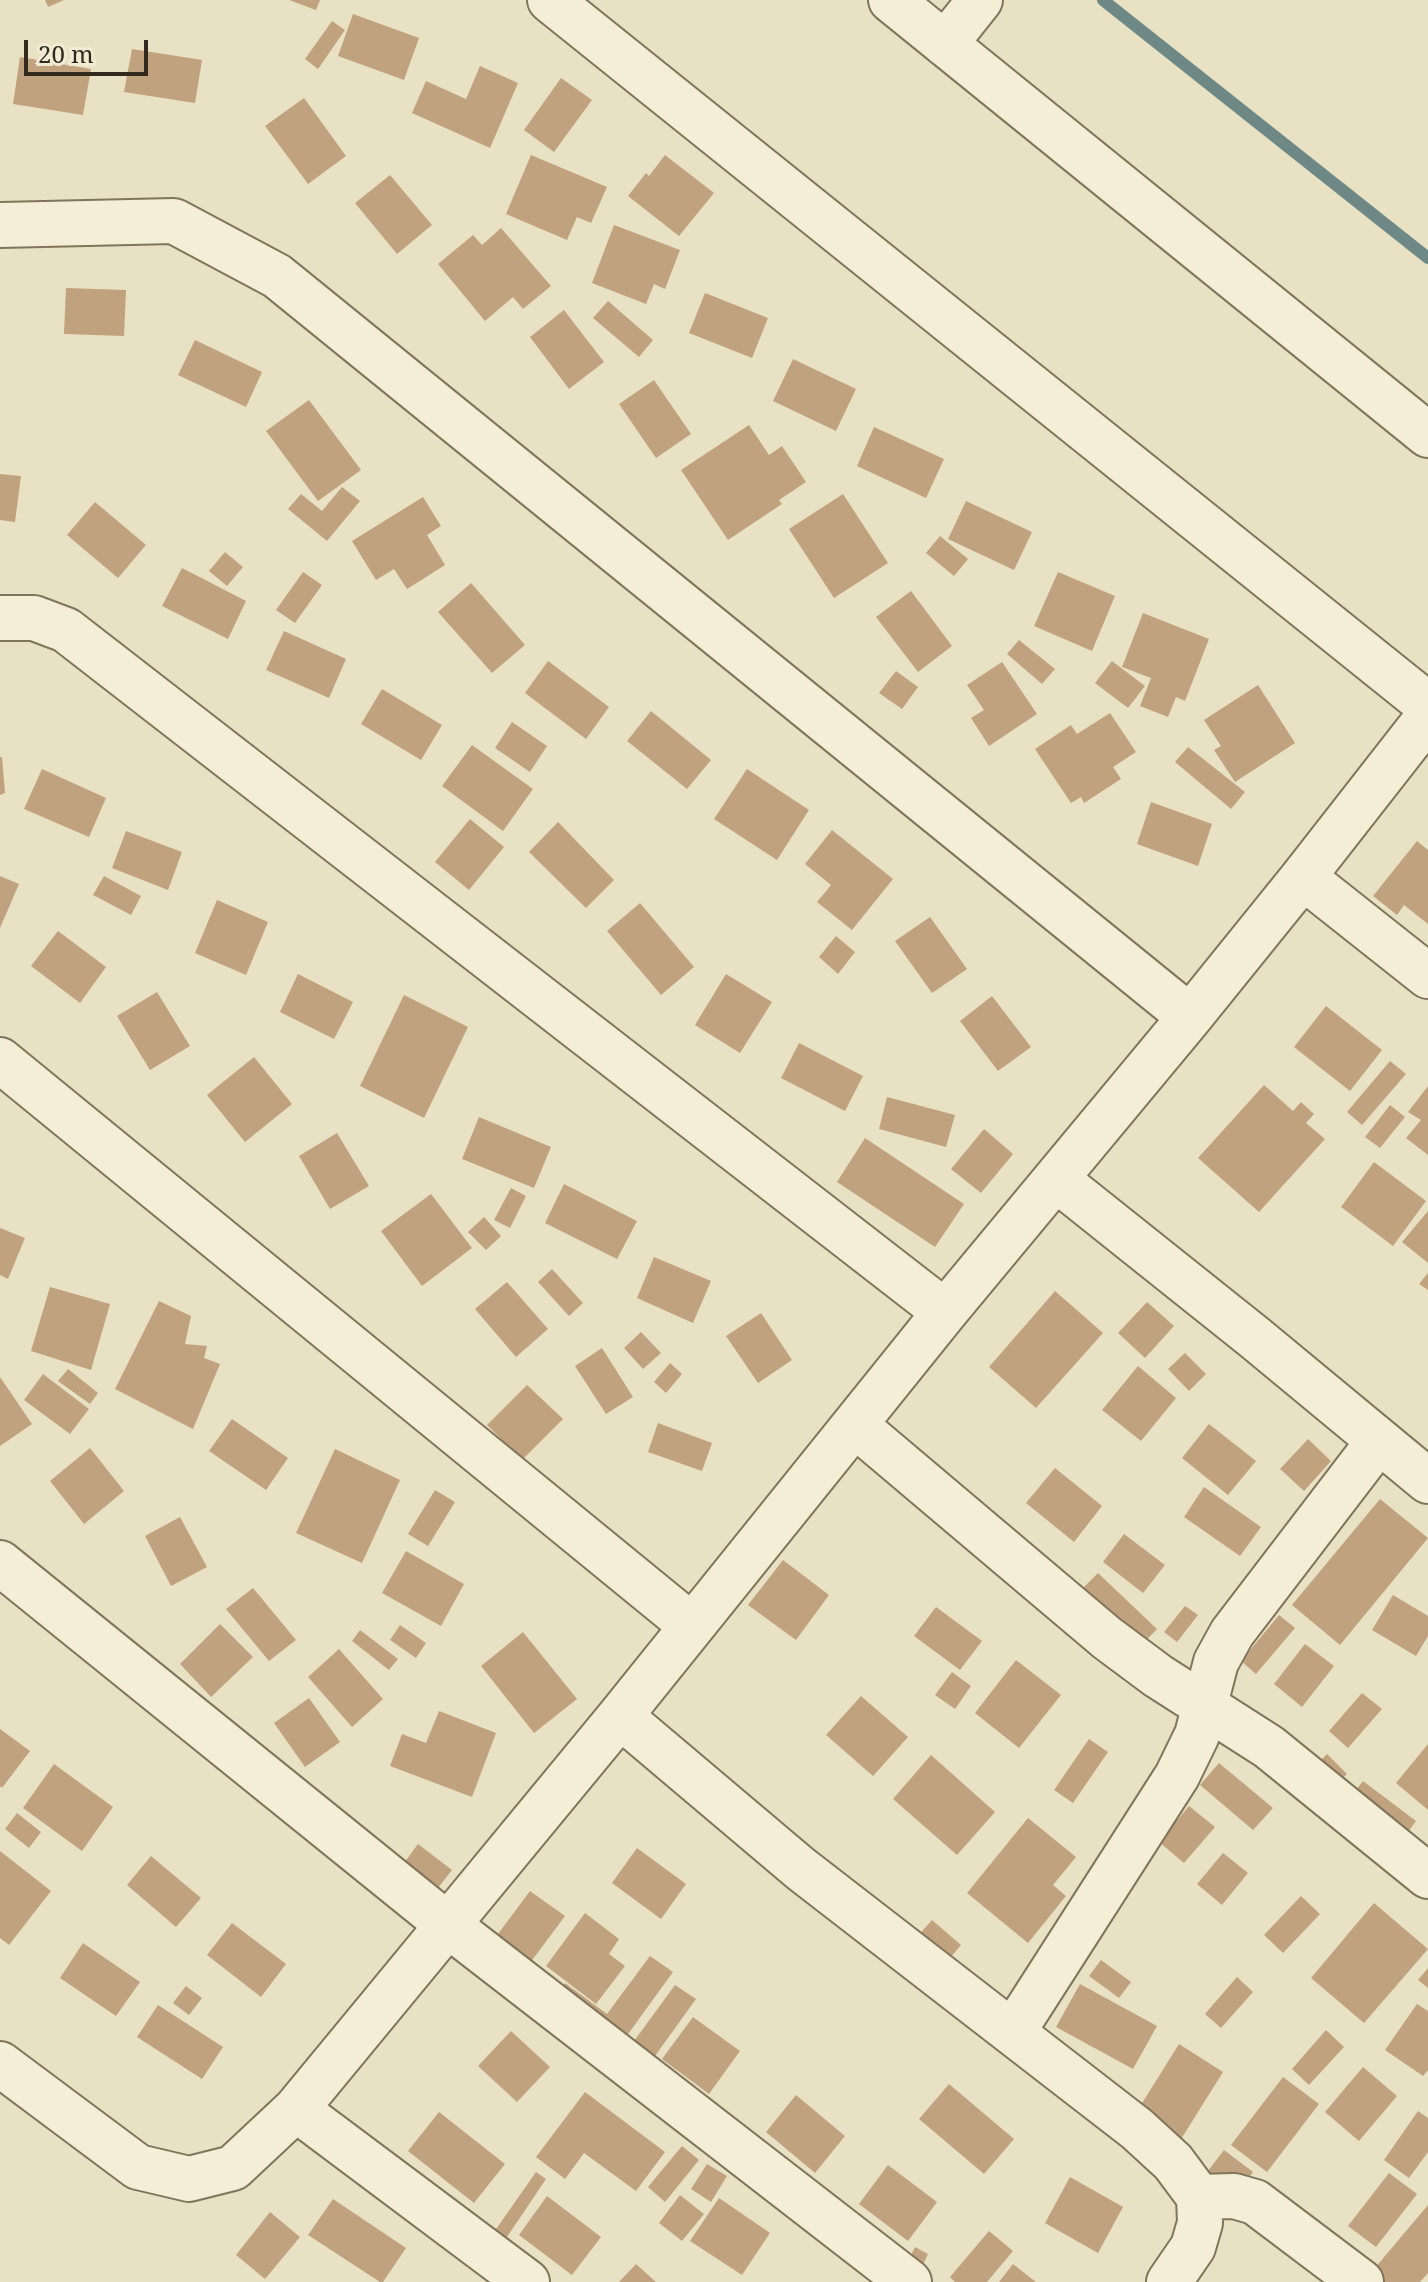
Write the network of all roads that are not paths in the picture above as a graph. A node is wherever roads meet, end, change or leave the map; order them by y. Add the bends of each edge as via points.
1 (550, 0) edge
2 (891, 0) edge
3 (980, 0) edge
4 (945, 44) junction
5 (0, 225) edge
6 (1428, 435) edge
7 (0, 618) edge
8 (1428, 705) edge
9 (1428, 717) edge
10 (1303, 877) junction
11 (1428, 976) edge
12 (1190, 1017) junction
13 (0, 1060) edge
14 (1056, 1179) junction
15 (945, 1312) junction
16 (855, 1425) junction
17 (1378, 1442) junction
18 (1428, 1481) edge
19 (0, 1563) edge
20 (692, 1626) junction
21 (1206, 1706) junction
22 (620, 1716) junction
23 (1428, 1876) edge
24 (448, 1925) junction
25 (1013, 2032) junction
26 (0, 2064) edge
27 (296, 2109) junction
28 (1199, 2197) junction
29 (527, 2282) edge
30 (909, 2282) edge
31 (1169, 2282) edge
32 (1361, 2282) edge

1 - 8 street
2 - 4 street
3 - 4 street
4 - 6 street
5 - 12 street via 174,221 277,276
7 - 15 street via 34,618 66,630
9 - 10 street
10 - 11 street
10 - 12 street
12 - 14 street
13 - 20 street
14 - 15 street
14 - 17 street
15 - 16 street
16 - 20 street
16 - 21 street via 1107,1638
17 - 18 street
17 - 21 street via 1232,1633 1216,1662
19 - 24 street
20 - 22 street
21 - 23 street via 1269,1747
21 - 25 street via 1177,1776
22 - 24 street
22 - 25 street via 801,1869
24 - 27 street
24 - 30 street
25 - 28 street via 1137,2129 1173,2162
26 - 27 street via 138,2167 189,2179 233,2168
27 - 29 street
28 - 31 street via 1200,2223 1193,2247
28 - 32 street via 1234,2196 1255,2202

